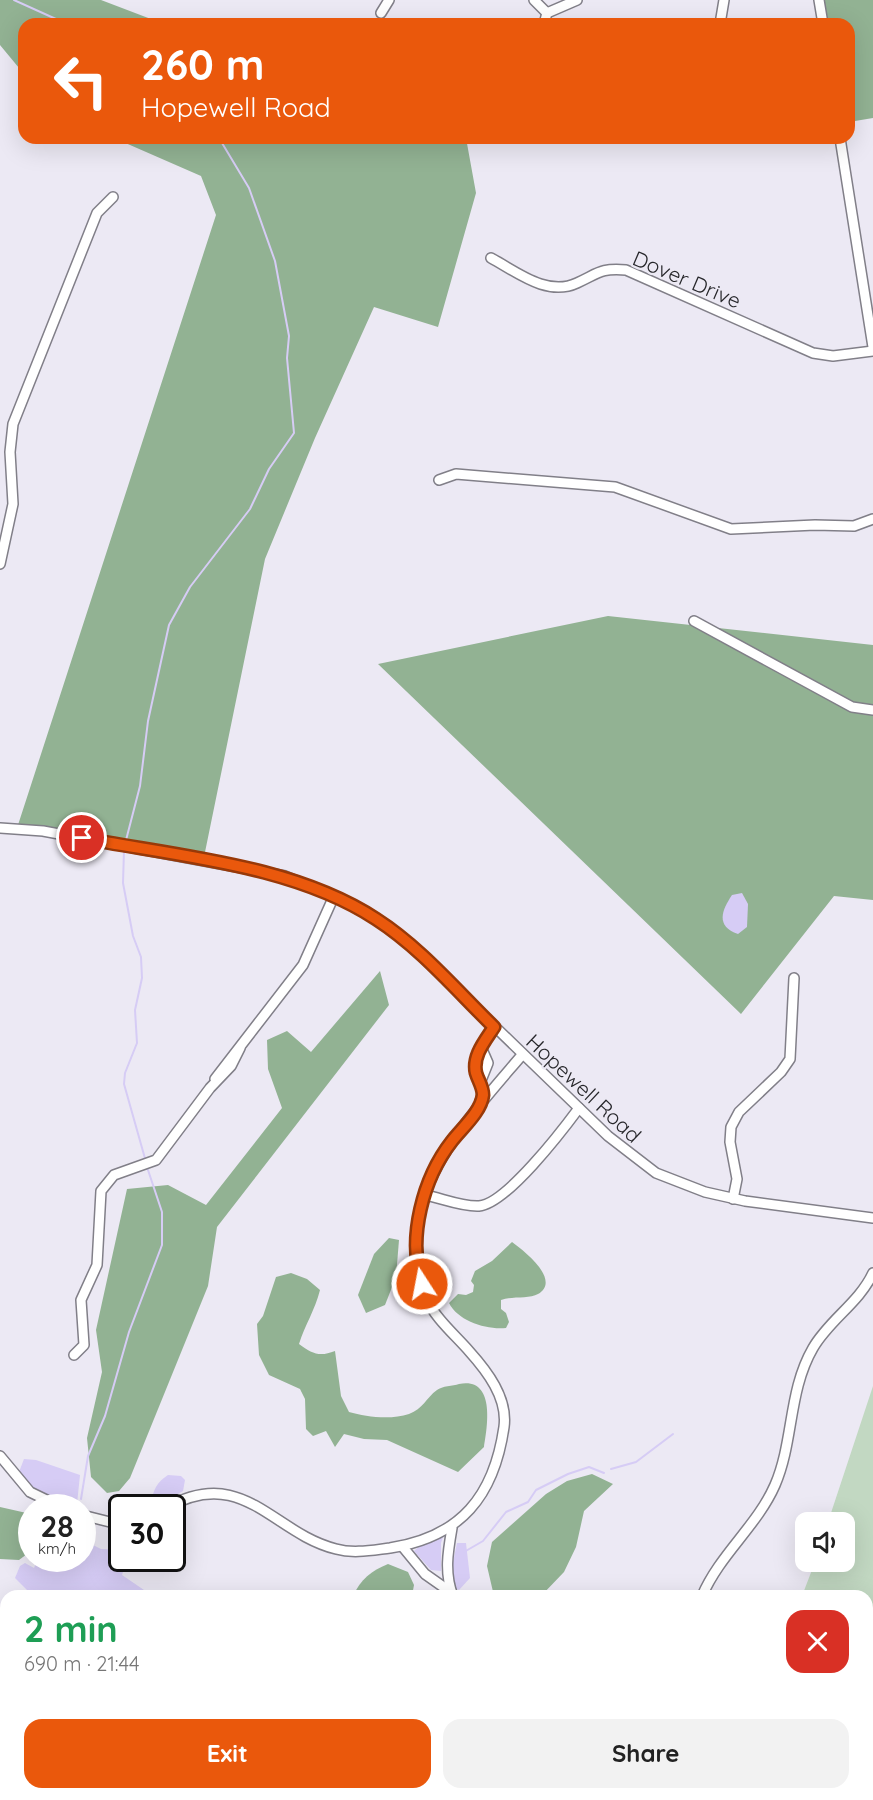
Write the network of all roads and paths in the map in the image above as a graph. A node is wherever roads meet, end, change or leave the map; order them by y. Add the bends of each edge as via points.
1 (389, 0) edge
2 (534, 0) edge
3 (577, 0) edge
4 (724, 0) edge
5 (819, 0) edge
6 (381, 13) dead end
7 (547, 13) junction
8 (546, 18) edge
9 (721, 18) edge
10 (822, 18) edge
11 (841, 144) edge
12 (113, 197) dead end
13 (491, 258) dead end
14 (873, 349) edge
15 (439, 480) dead end
16 (873, 519) edge
17 (0, 564) edge
18 (694, 621) dead end
19 (873, 710) edge
20 (0, 828) edge
21 (334, 896) junction
22 (794, 978) dead end
23 (494, 1027) junction
24 (522, 1055) junction
25 (579, 1108) junction
26 (476, 1110) junction
27 (425, 1195) junction
28 (733, 1198) junction
29 (873, 1218) edge
30 (873, 1273) edge
31 (74, 1355) dead end
32 (0, 1456) edge
33 (34, 1494) edge
34 (186, 1501) edge
35 (452, 1528) junction
36 (402, 1546) junction
37 (446, 1590) edge
38 (450, 1590) edge
39 (705, 1590) edge

1 - 6 street
2 - 7 street
3 - 7 street
4 - 9 street
5 - 10 street
7 - 8 street
11 - 14 street
12 - 17 street via 97,213 13,424 13,504
13 - 14 street, Dover Drive via 543,286 561,288 607,268 626,270 813,353 833,356
15 - 16 street via 456,474 604,485 720,526 742,530 854,526
18 - 19 street via 852,707
20 - 21 street, Hopewell Road via 43,831 272,874
21 - 23 street, Hopewell Road via 400,936
21 - 31 street via 303,965 240,1048 231,1066 156,1160 114,1175 101,1191 97,1264 81,1300 84,1345
22 - 28 street via 790,1059 739,1112 729,1134 737,1179
23 - 24 street, Hopewell Road
23 - 26 street via 476,1058 483,1095
24 - 25 street, Hopewell Road
24 - 26 street
25 - 27 street via 537,1159 490,1204 477,1206
25 - 28 street, Hopewell Road via 656,1173
26 - 27 street via 436,1165
27 - 35 street via 416,1235 416,1267 427,1300 495,1383 505,1417 500,1453 489,1483
28 - 29 street, Hopewell Road
30 - 39 street via 808,1356 794,1398 776,1483
32 - 33 street
34 - 36 street via 225,1494 255,1503 308,1539 338,1550 364,1552
35 - 36 street
35 - 38 street via 446,1557
36 - 37 street via 425,1574

